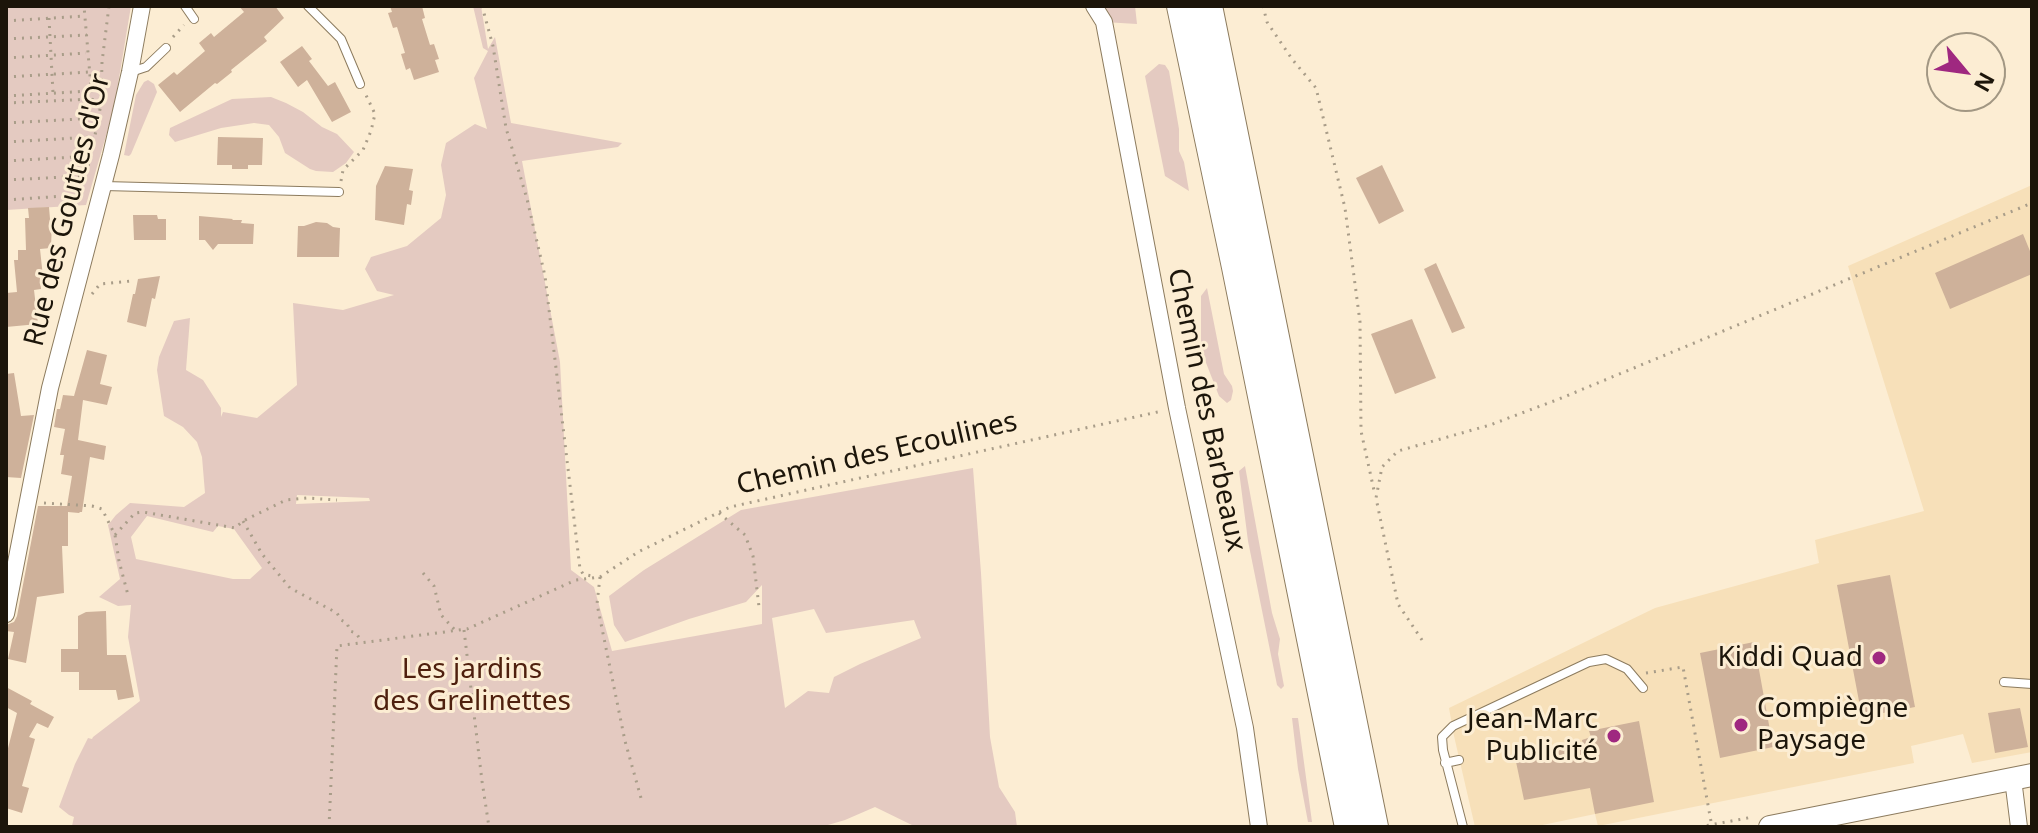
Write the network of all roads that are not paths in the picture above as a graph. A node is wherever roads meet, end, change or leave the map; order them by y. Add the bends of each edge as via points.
1 (142, 6) edge
2 (185, 6) edge
3 (308, 6) edge
4 (1094, 6) edge
5 (1181, 6) edge
6 (1208, 6) edge
7 (193, 17) road end
8 (166, 48) road end
9 (130, 72) junction
10 (360, 84) road end
11 (104, 186) junction
12 (339, 192) road end
13 (6, 614) edge
14 (2004, 682) dead end
15 (2032, 684) edge
16 (1643, 688) dead end
17 (1459, 760) dead end
18 (1445, 763) junction
19 (2023, 777) edge
20 (1259, 827) edge
21 (1349, 827) edge
22 (1374, 827) edge
23 (1463, 827) edge
24 (1770, 827) edge
25 (2019, 827) edge

1 - 9 street, Rue des Gouttes d'Or
2 - 7 lane
3 - 10 lane via 341,39
4 - 20 street, Chemin des Barbeaux via 1104,22 1177,408 1245,728
5 - 21 highway
6 - 22 highway
8 - 9 lane via 146,67
9 - 11 street, Rue des Gouttes d'Or
11 - 12 lane
11 - 13 street, Rue des Gouttes d'Or via 50,388
14 - 15 lane
16 - 18 lane via 1627,669 1606,659 1589,662 1453,726 1442,737
17 - 18 lane
18 - 23 lane
19 - 24 main road
19 - 25 street

